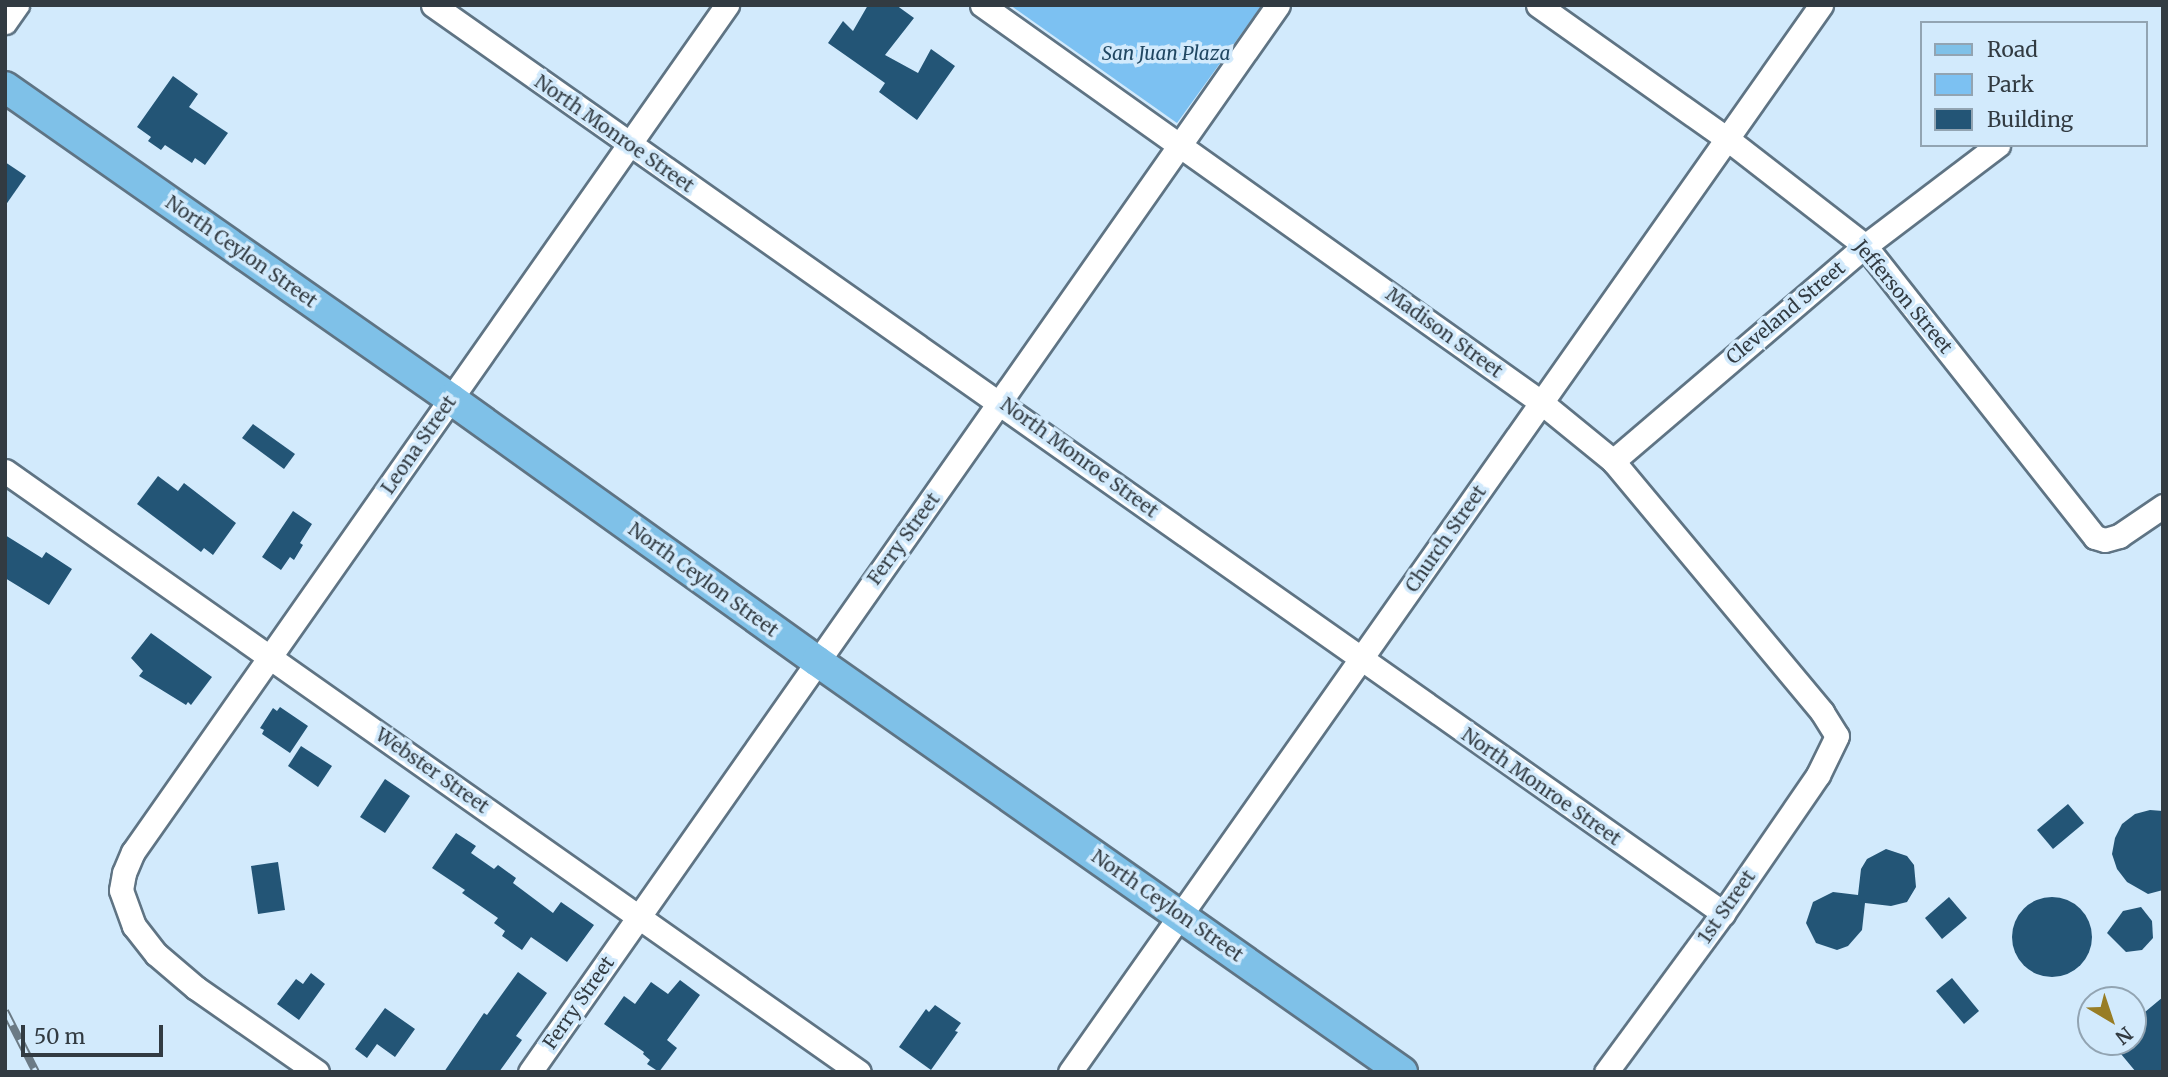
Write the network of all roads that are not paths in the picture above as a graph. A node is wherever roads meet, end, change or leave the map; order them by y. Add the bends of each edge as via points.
1 (17, 5) edge
2 (433, 5) edge
3 (727, 5) edge
4 (982, 5) edge
5 (1278, 5) edge
6 (1538, 5) edge
7 (1821, 5) edge
8 (5, 22) edge
9 (5, 87) edge
10 (1726, 138) junction
11 (1179, 143) junction
12 (629, 145) junction
13 (1995, 147) edge
14 (1865, 246) junction
15 (452, 399) junction
16 (1002, 403) junction
17 (1542, 404) junction
18 (1613, 461) junction
19 (5, 471) edge
20 (2163, 506) edge
21 (269, 656) junction
22 (817, 661) junction
23 (1360, 661) junction
24 (1837, 736) joint
25 (1723, 913) junction
26 (1180, 914) junction
27 (639, 917) junction
28 (317, 1072) edge
29 (530, 1072) edge
30 (859, 1072) edge
31 (1070, 1072) edge
32 (1402, 1072) edge
33 (1606, 1072) edge

1 - 8 street
2 - 12 street, North Monroe Street
3 - 12 street, Leona Street
4 - 11 street, Madison Street
5 - 11 street, Ferry Street
6 - 10 street, Jefferson Street
7 - 10 street, Church Street
9 - 15 main road, North Ceylon Street
10 - 14 street, Jefferson Street
10 - 17 street, Church Street
11 - 16 street, Ferry Street
11 - 17 street, Madison Street
12 - 15 street, Leona Street
12 - 16 street, North Monroe Street
13 - 14 street, Cleveland Street
14 - 18 street, Cleveland Street
14 - 20 street, Jefferson Street via 2095,537 2119,536
15 - 21 street, Leona Street
15 - 22 main road, North Ceylon Street
16 - 22 street, Ferry Street
16 - 23 street, North Monroe Street
17 - 18 street, Madison Street
17 - 23 street, Church Street
18 - 24 street, Madison Street via 1822,712
19 - 21 street, Webster Street
21 - 27 street, Webster Street
21 - 28 street, Leona Street via 133,852 121,890 134,926 156,954 196,988
22 - 26 main road, North Ceylon Street
22 - 27 street, Ferry Street
23 - 25 street, North Monroe Street
23 - 26 street, Church Street
24 - 25 street, 1st Street via 1818,775
25 - 33 street, 1st Street
26 - 31 street, Church Street
26 - 32 main road, North Ceylon Street
27 - 29 street, Ferry Street
27 - 30 street, Webster Street

